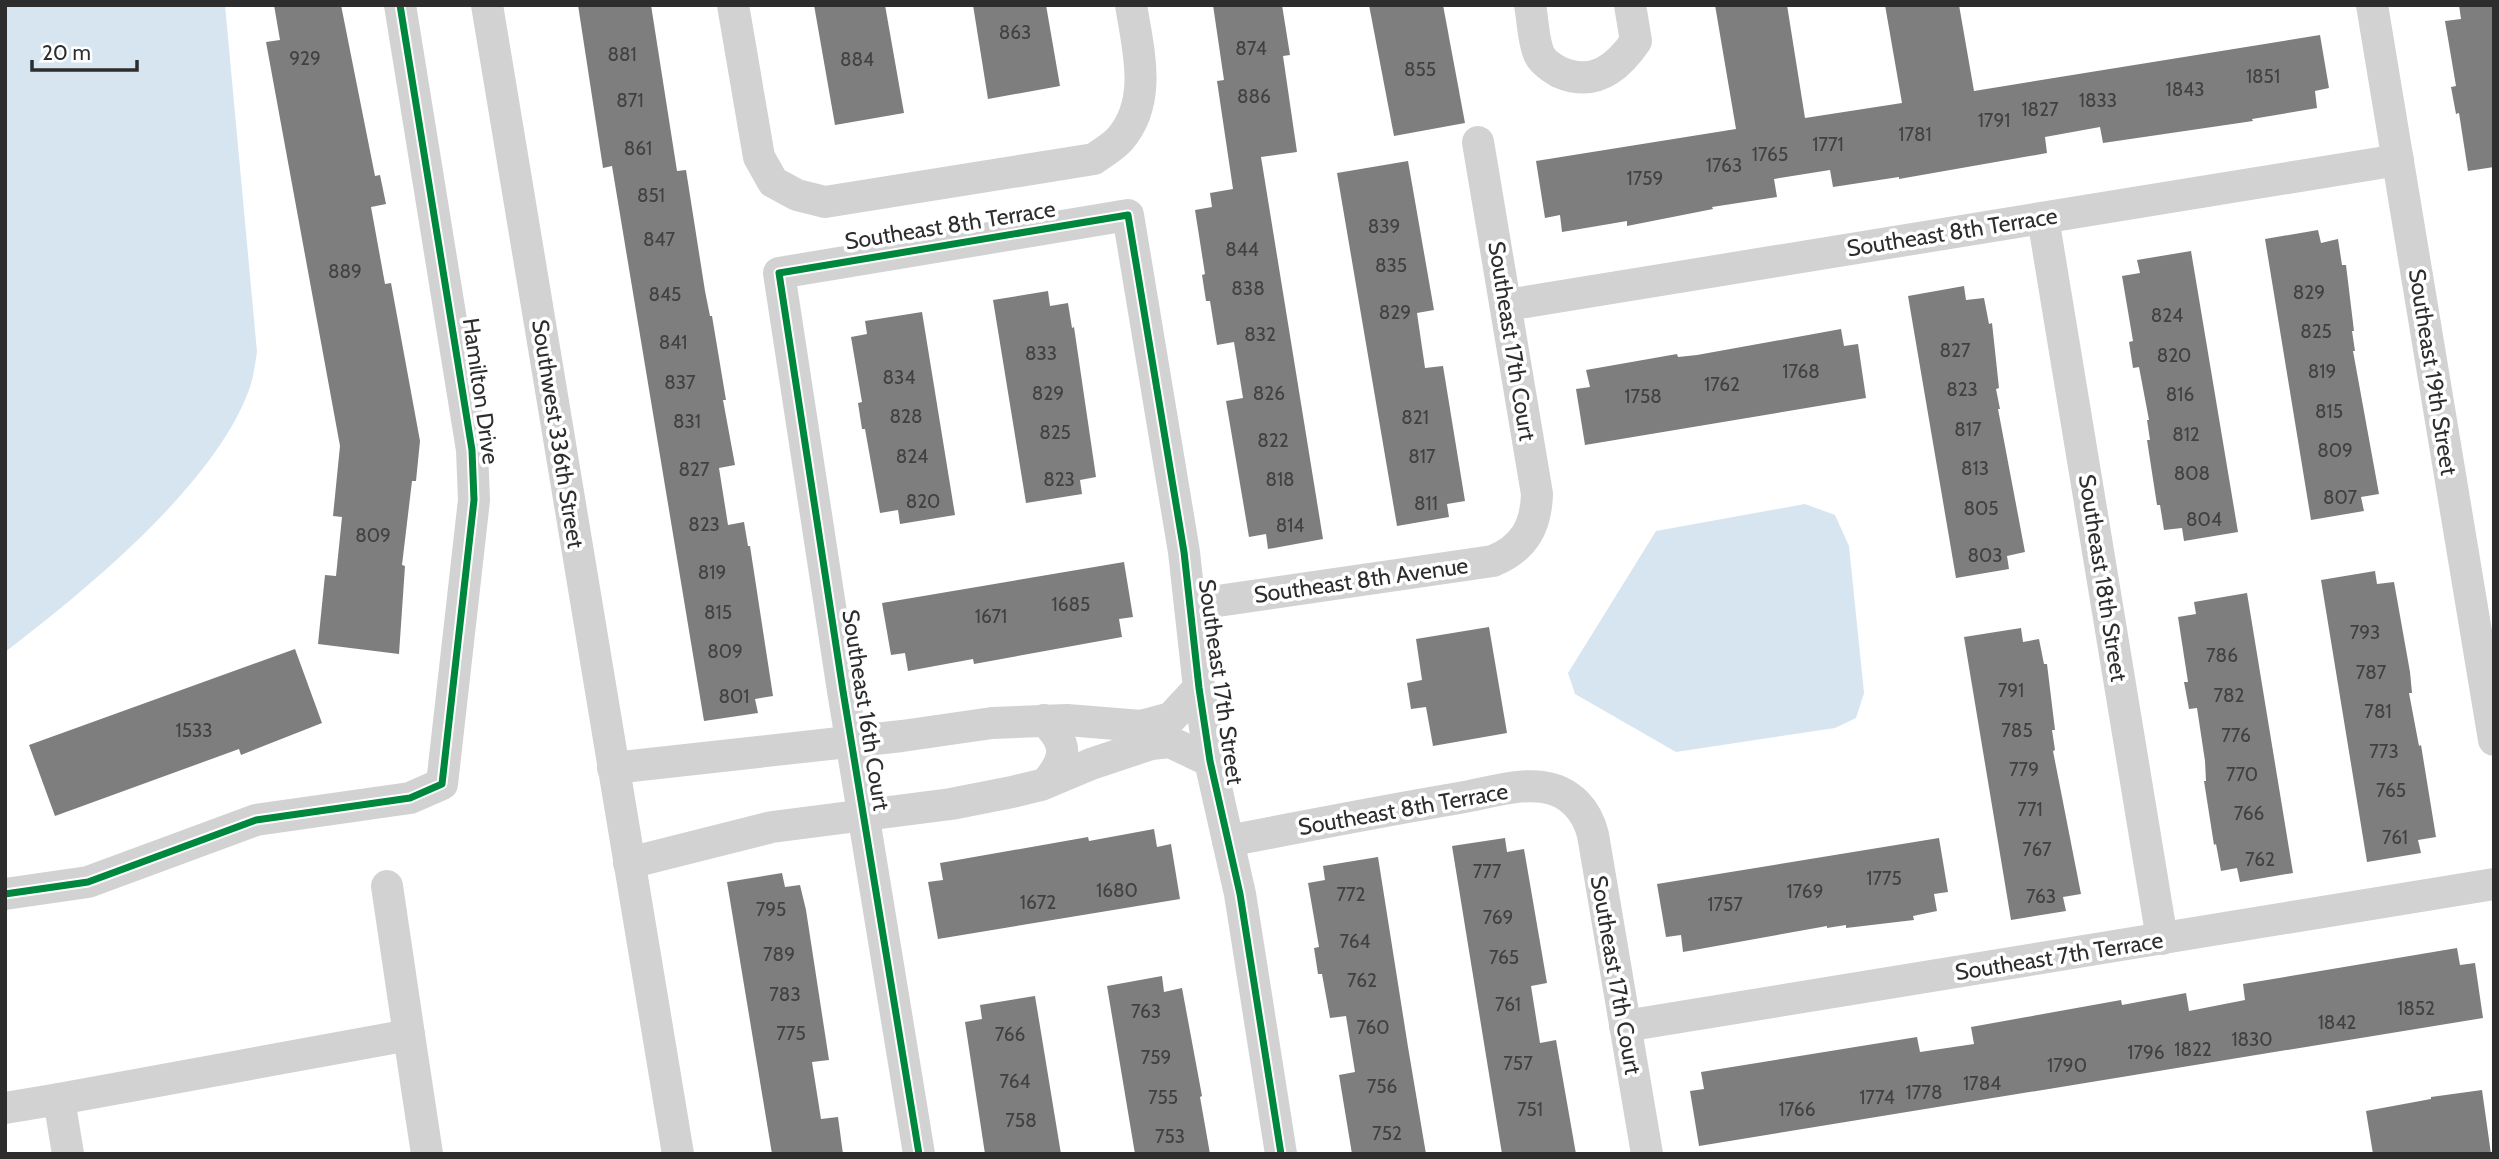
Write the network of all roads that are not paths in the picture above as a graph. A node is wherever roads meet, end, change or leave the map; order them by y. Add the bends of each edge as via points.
1 (400, 5) edge
2 (487, 5) edge
3 (733, 5) edge
4 (1131, 5) edge
5 (1530, 5) edge
6 (1630, 5) edge
7 (2372, 5) edge
8 (1478, 142) dead end
9 (2398, 160) junction
10 (1128, 215) joint
11 (2043, 218) junction
12 (779, 273) joint
13 (1507, 305) junction
14 (1525, 539) joint
15 (1190, 605) junction
16 (1199, 688) junction
17 (1044, 720) junction
18 (2494, 740) edge
19 (851, 741) junction
20 (1210, 761) junction
21 (613, 768) junction
22 (1048, 781) junction
23 (1575, 801) joint
24 (863, 815) junction
25 (1228, 841) junction
26 (629, 863) junction
27 (2494, 884) edge
28 (387, 886) dead end
29 (5, 894) edge
30 (2162, 939) junction
31 (1625, 1026) junction
32 (409, 1035) junction
33 (59, 1099) junction
34 (5, 1108) edge
35 (68, 1154) edge
36 (427, 1154) edge
37 (678, 1154) edge
38 (919, 1154) edge
39 (1281, 1154) edge
40 (1647, 1154) edge

1 - 29 street, Hamilton Drive via 472,450 474,500 442,784 410,799 256,820 88,882
2 - 21 street, Southwest 336th Street
3 - 4 street via 759,156 773,182 797,195 825,202 1094,159 1120,139 1138,109 1141,66
5 - 6 street via 1539,54 1552,68 1573,78 1600,75 1623,60 1636,41
7 - 9 street, Southeast 19th Street
8 - 13 street, Southeast 17th Court
9 - 11 street, Southeast 8th Terrace
9 - 18 street, Southeast 19th Street
10 - 12 street, Southeast 8th Terrace
10 - 15 street, Southeast 17th Street
11 - 13 street, Southeast 8th Terrace
11 - 30 street, Southeast 18th Street
12 - 19 street, Southeast 16th Court
13 - 14 street, Southeast 17th Court via 1537,494 1533,525
14 - 15 street, Southeast 8th Avenue via 1493,561
15 - 16 street, Southeast 17th Street
16 - 17 street via 1171,718 1157,723
16 - 20 street, Southeast 17th Street
17 - 19 street
17 - 22 street via 1057,733 1063,755
19 - 21 street
19 - 24 street, Southeast 16th Court
20 - 22 street via 1183,746 1161,743
20 - 25 street, Southeast 17th Street
21 - 26 street, Southwest 336th Street
22 - 24 street via 975,800
23 - 25 street, Southeast 8th Terrace via 1552,789 1526,787
23 - 31 street, Southeast 17th Court via 1588,818 1593,835
24 - 26 street via 772,827
24 - 38 street, Southeast 16th Court
25 - 39 street, Southeast 17th Street
26 - 37 street, Southwest 336th Street
27 - 30 street, Southeast 7th Terrace
28 - 32 street
30 - 31 street, Southeast 7th Terrace
31 - 40 street, Southeast 17th Court
32 - 33 street
32 - 36 street
33 - 34 street
33 - 35 street

